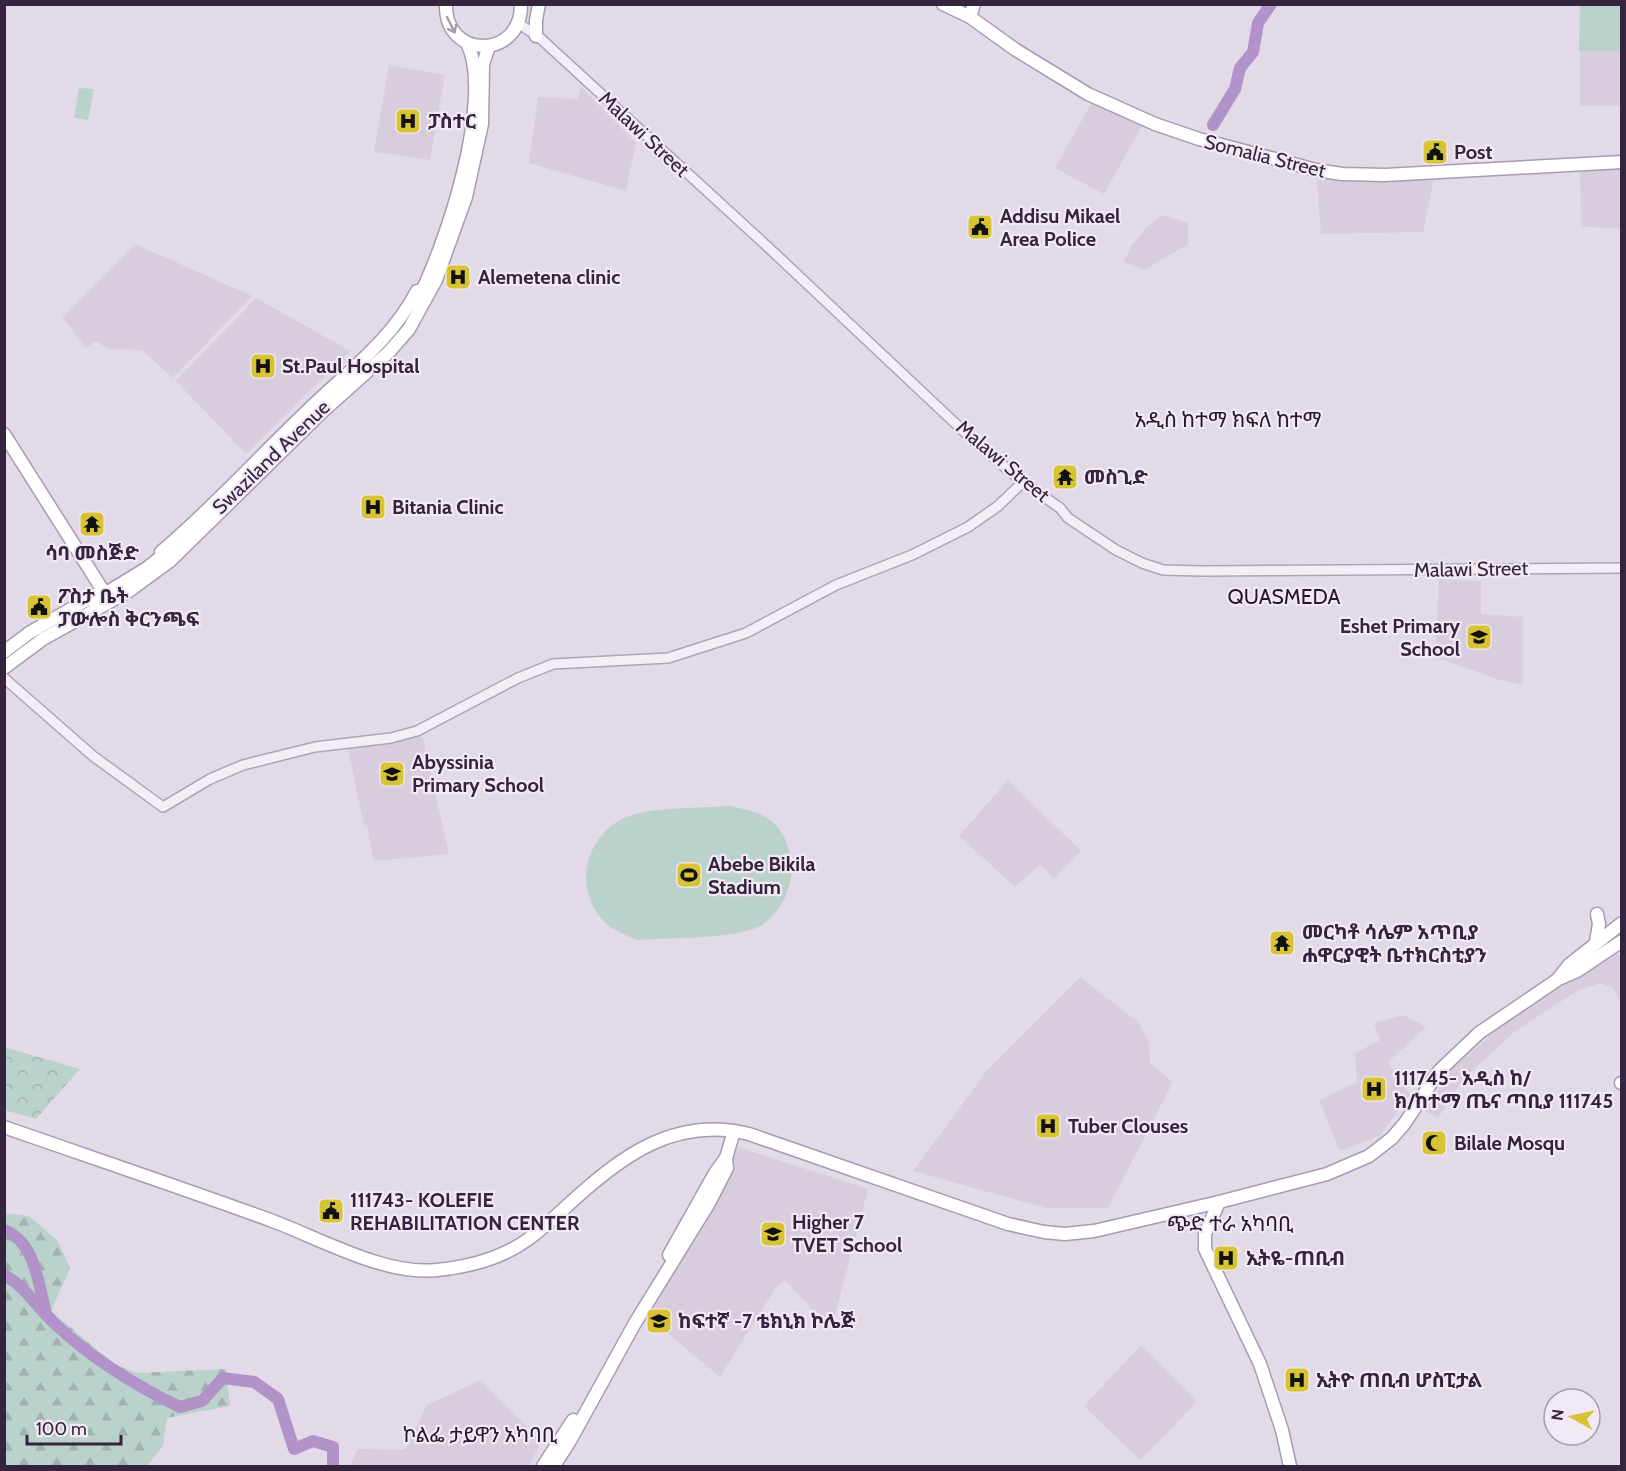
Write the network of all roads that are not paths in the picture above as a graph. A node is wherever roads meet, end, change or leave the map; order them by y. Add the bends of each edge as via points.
1 (446, 4) edge
2 (520, 4) edge
3 (539, 4) edge
4 (943, 4) edge
5 (957, 4) edge
6 (972, 11) edge
7 (518, 23) junction
8 (536, 36) junction
9 (465, 42) junction
10 (486, 46) junction
11 (1622, 157) edge
12 (1622, 162) edge
13 (4, 434) edge
14 (1023, 482) junction
15 (1622, 568) edge
16 (105, 594) junction
17 (4, 652) edge
18 (4, 658) edge
19 (4, 663) edge
20 (4, 668) edge
21 (4, 678) edge
22 (1597, 914) dead end
23 (1621, 923) edge
24 (1596, 942) junction
25 (1620, 944) edge
26 (1557, 980) junction
27 (4, 1127) edge
28 (734, 1131) junction
29 (1219, 1202) junction
30 (641, 1305) junction
31 (543, 1467) edge
32 (554, 1467) edge
33 (1290, 1467) edge

1 -> 9 main road via 450,26
2 - 7 main road
3 - 8 main road
4 - 6 main road, Somalia Street
5 - 6 main road
6 - 11 main road via 1090,90 1167,121 1332,168 1386,171
6 - 12 main road, Somalia Street via 1016,50 1088,94 1199,139 1316,170 1385,175
7 - 8 street, Malawi Street
7 - 10 main road via 504,40
8 - 14 street, Malawi Street
9 - 10 main road
9 - 16 main road via 470,73 464,147 435,247 403,316 379,345 169,545
10 - 16 main road, Swaziland Avenue via 478,59 476,125 459,197 434,274 408,322 370,364 176,550
10 - 20 main road via 482,124 466,197 436,280 409,329 170,561 129,591 43,639
13 - 16 main road
14 - 15 street, Malawi Street via 1116,550 1163,570
14 - 21 street via 989,513 937,544 836,585 746,633 668,658 553,664 417,731 315,747 243,765 163,807 93,756
16 - 17 main road via 29,633
16 - 18 main road, Swaziland Avenue
16 - 19 main road, Swaziland Avenue
22 - 24 main road
23 - 24 main road
24 - 26 main road
25 - 26 main road
26 - 29 main road via 1479,1033 1439,1071 1398,1130 1369,1156 1327,1174
27 - 28 main road via 212,1199 375,1262 418,1271 465,1265 518,1246 617,1163 651,1143 690,1130
28 - 29 main road via 1008,1224 1044,1232 1094,1231
28 - 30 main road via 726,1158
29 - 33 main road via 1205,1234 1205,1249 1260,1364
30 - 31 main road via 617,1337
30 - 32 main road

